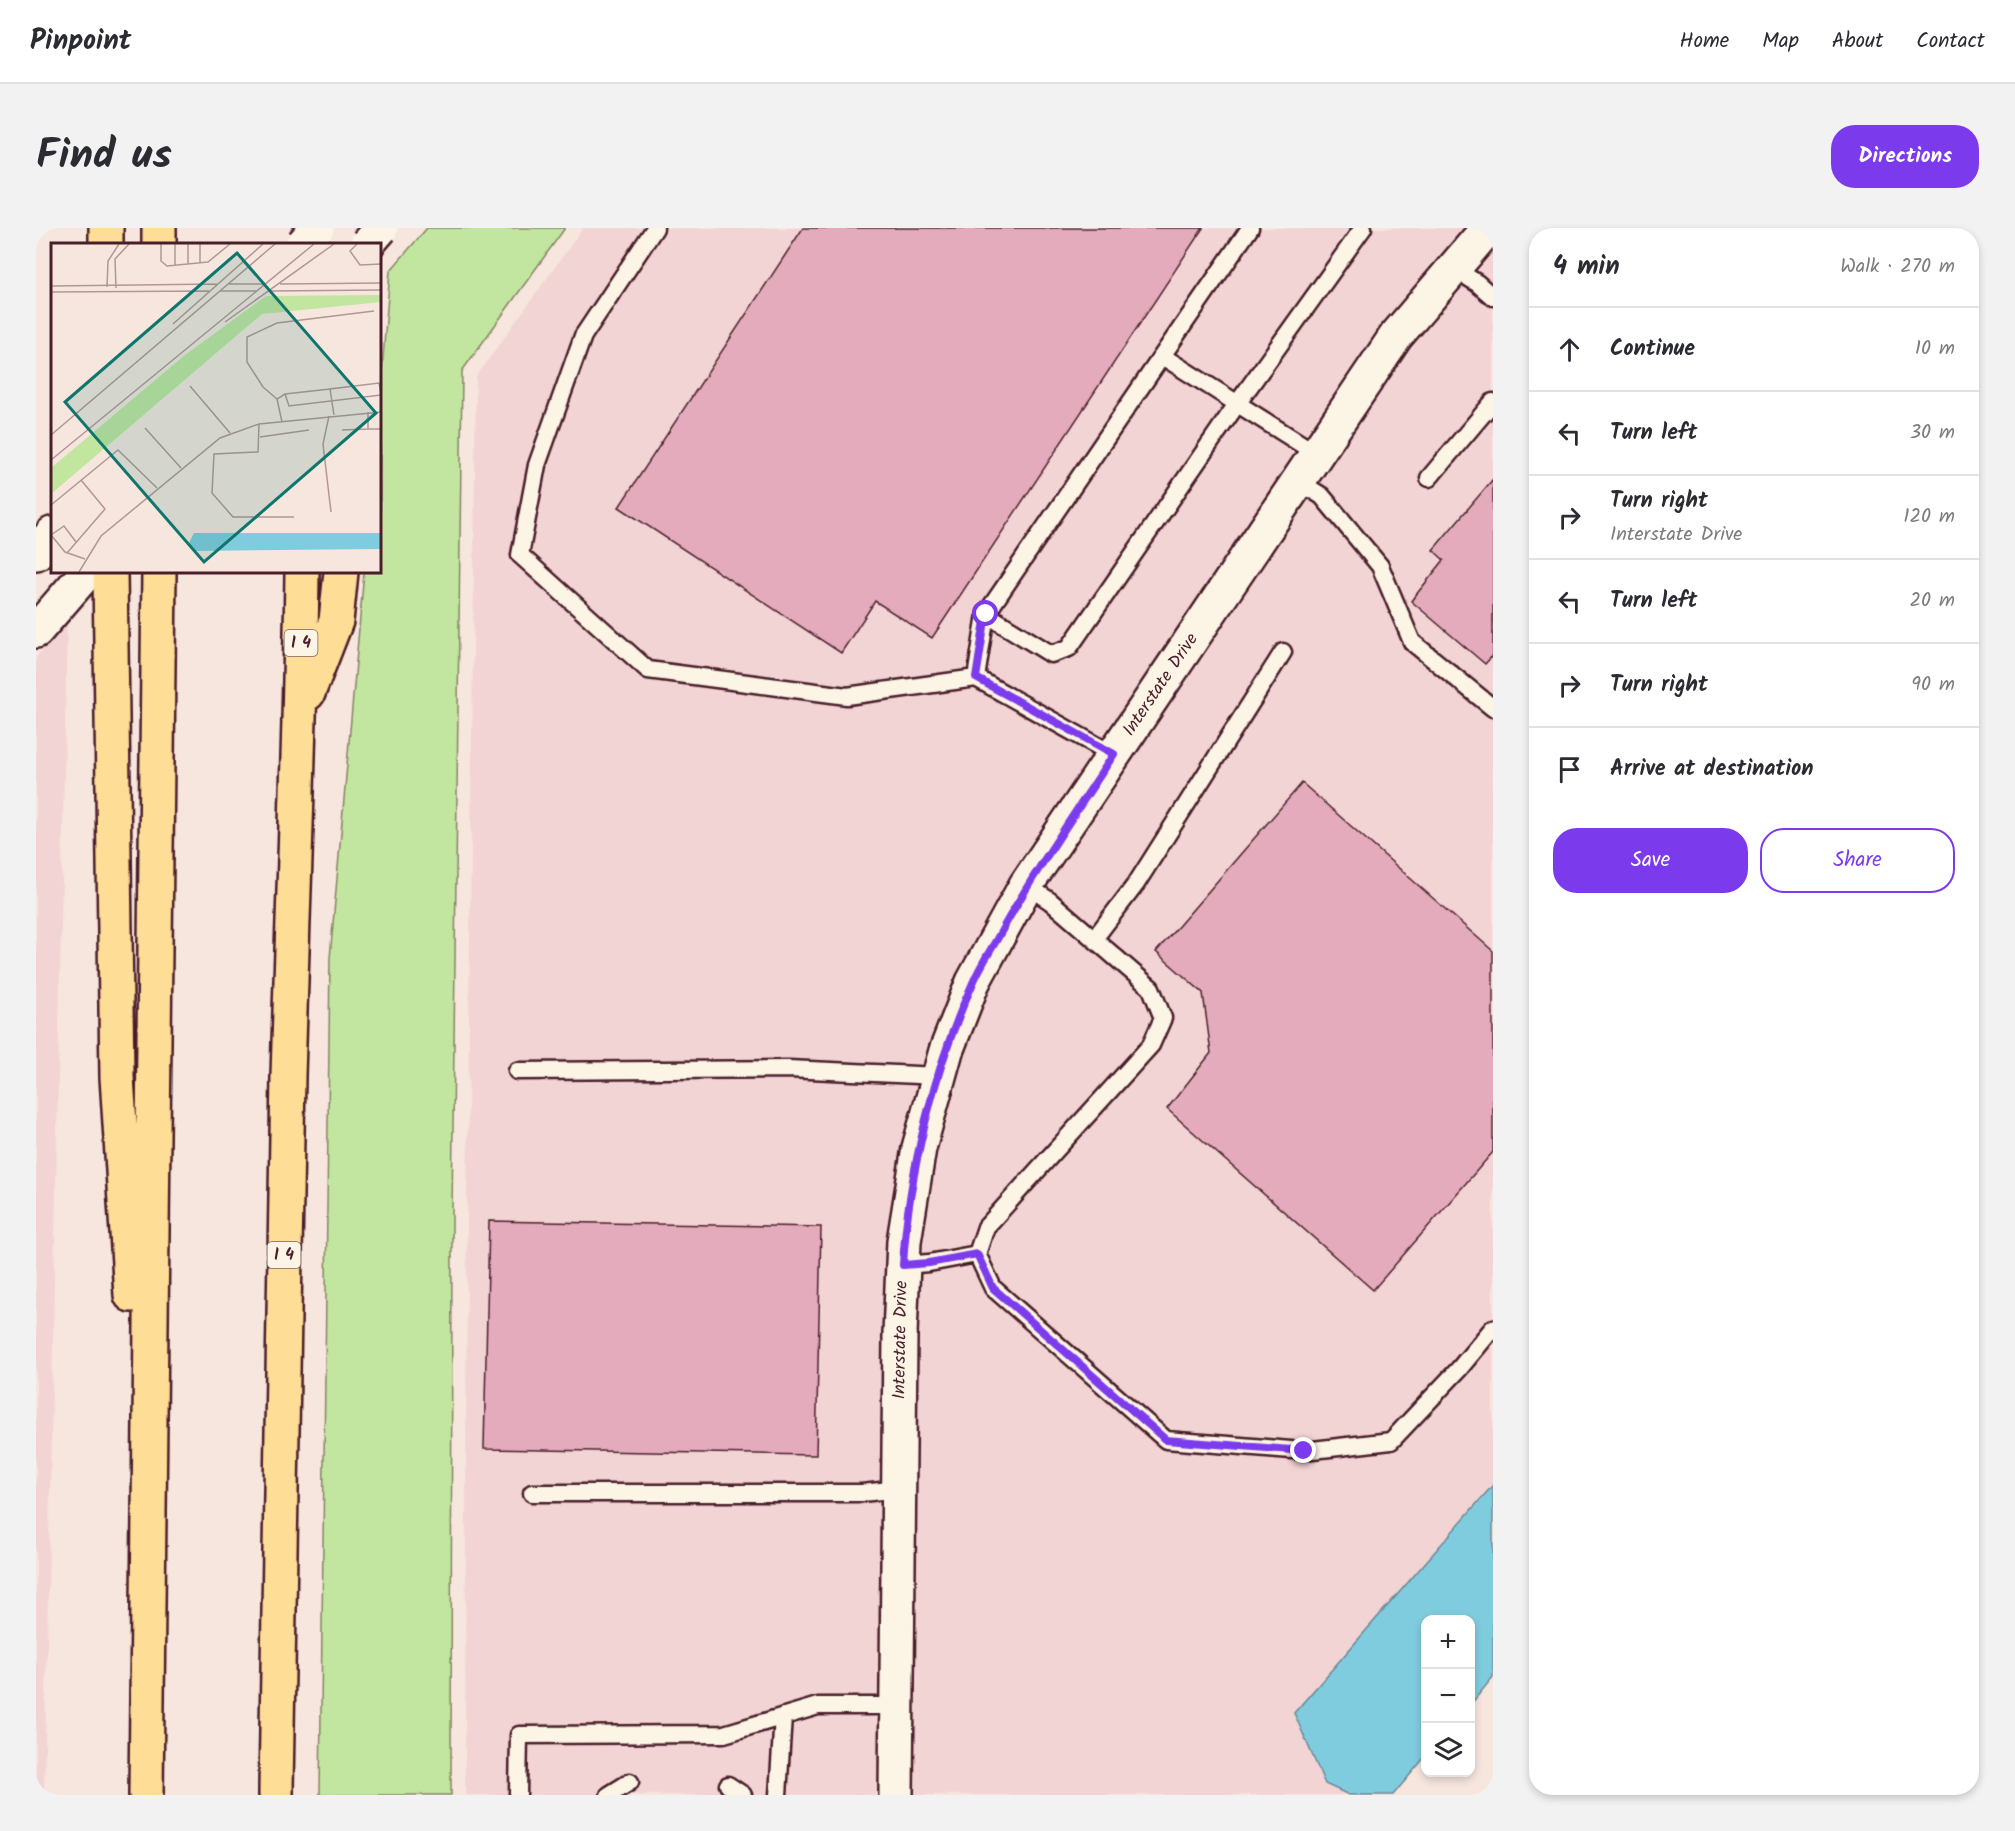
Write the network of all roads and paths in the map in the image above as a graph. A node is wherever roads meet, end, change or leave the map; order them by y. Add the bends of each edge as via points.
1 (315, 228) edge
2 (374, 228) edge
3 (381, 228) edge
4 (655, 228) edge
5 (1250, 228) edge
6 (1363, 228) edge
7 (1488, 228) edge
8 (304, 243) edge
9 (313, 243) edge
10 (368, 243) edge
11 (372, 243) edge
12 (1454, 268) junction
13 (1493, 297) edge
14 (1162, 356) junction
15 (1493, 402) edge
16 (1238, 404) junction
17 (1317, 454) junction
18 (1429, 478) dead end
19 (1298, 481) junction
20 (51, 535) edge
21 (36, 553) edge
22 (86, 573) edge
23 (110, 573) edge
24 (159, 573) edge
25 (302, 573) edge
26 (341, 573) edge
27 (986, 614) junction
28 (36, 631) edge
29 (1283, 652) dead end
30 (976, 678) junction
31 (1493, 708) edge
32 (300, 714) junction
33 (1114, 754) junction
34 (1026, 885) junction
35 (1094, 939) junction
36 (517, 1071) dead end
37 (939, 1076) junction
38 (977, 1254) junction
39 (903, 1265) junction
40 (1493, 1328) edge
41 (899, 1489) junction
42 (532, 1493) dead end
43 (148, 1549) junction
44 (897, 1706) junction
45 (783, 1716) junction
46 (630, 1782) dead end
47 (728, 1785) dead end
48 (146, 1795) edge
49 (276, 1795) edge
50 (518, 1795) edge
51 (609, 1795) edge
52 (743, 1795) edge
53 (778, 1795) edge
54 (896, 1795) edge

1 - 8 street, bridge
1 - 9 highway
2 - 11 highway
3 - 10 street, bridge
4 - 30 lane via 583,336 537,465 520,555 648,670 847,696
5 - 14 lane
6 - 16 lane
7 - 12 street, Interstate Drive
12 - 13 lane
12 - 17 street, Interstate Drive via 1396,336
14 - 16 lane
14 - 27 lane
15 - 18 lane
16 - 17 lane
16 - 27 lane via 1069,648 1052,654
17 - 19 street, Interstate Drive
19 - 31 lane via 1322,496 1380,566 1412,642
19 - 33 street, Interstate Drive
20 - 21 street
22 - 28 street
23 - 43 highway via 117,1077
24 - 43 highway
25 - 32 highway, I 4
26 - 32 highway via 336,621
27 - 30 lane
29 - 35 lane via 1136,884
30 - 33 lane
32 - 49 highway, I 4 via 279,1470
33 - 34 street, Interstate Drive
34 - 35 lane
34 - 37 street, Interstate Drive via 973,982
35 - 38 lane via 1151,988 1163,1018 1151,1045 986,1227
36 - 37 lane via 788,1069
37 - 39 street, Interstate Drive via 919,1148
38 - 39 lane
38 - 40 lane via 993,1288 1166,1440 1304,1451 1391,1441
39 - 41 street, Interstate Drive
41 - 42 lane via 862,1493
41 - 44 street, Interstate Drive
43 - 48 highway
44 - 45 lane via 818,1706
44 - 54 street, Interstate Drive
45 - 50 lane via 724,1734 519,1735
45 - 53 lane
46 - 51 lane
47 - 52 lane

